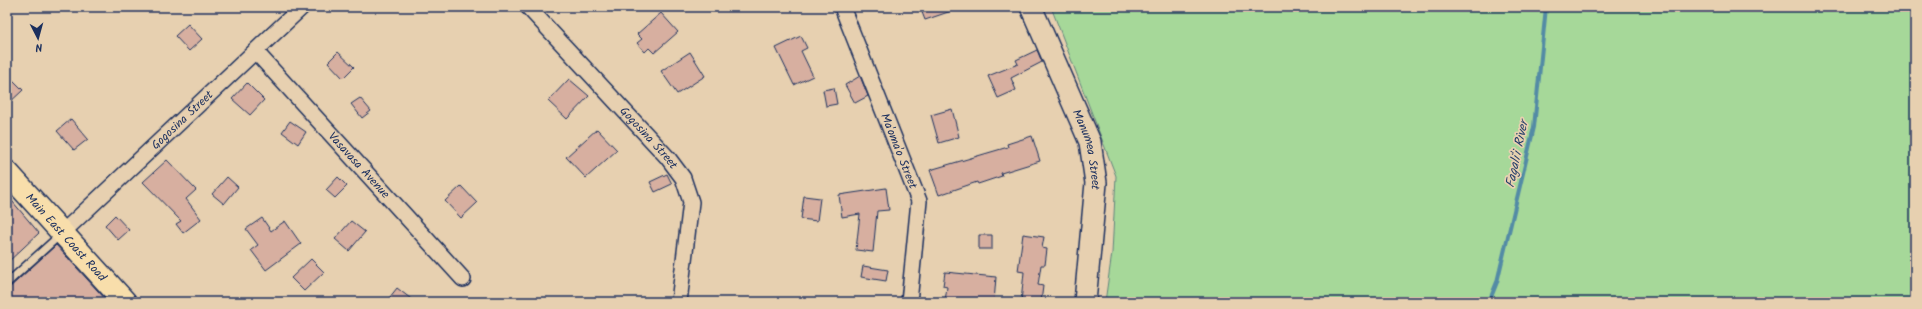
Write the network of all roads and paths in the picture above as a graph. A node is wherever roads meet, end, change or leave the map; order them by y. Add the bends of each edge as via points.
1 (302, 7) edge
2 (528, 7) edge
3 (842, 7) edge
4 (1031, 7) edge
5 (256, 52) junction
6 (7, 172) edge
7 (62, 233) junction
8 (463, 279) dead end
9 (7, 284) edge
10 (125, 302) edge
11 (679, 302) edge
12 (908, 302) edge
13 (1084, 302) edge

1 - 5 street, Gogosina Street
2 - 11 street, Gogosina Street via 668,158 683,178 691,202
3 - 12 street, Ma'oma'o Street via 919,201
4 - 13 main road, Manumea Street via 1090,142 1096,183
5 - 7 street, Gogosina Street
5 - 8 street, Vasavasa Avenue
6 - 7 main road, Main East Coast Road
7 - 9 lane
7 - 10 main road, Main East Coast Road

